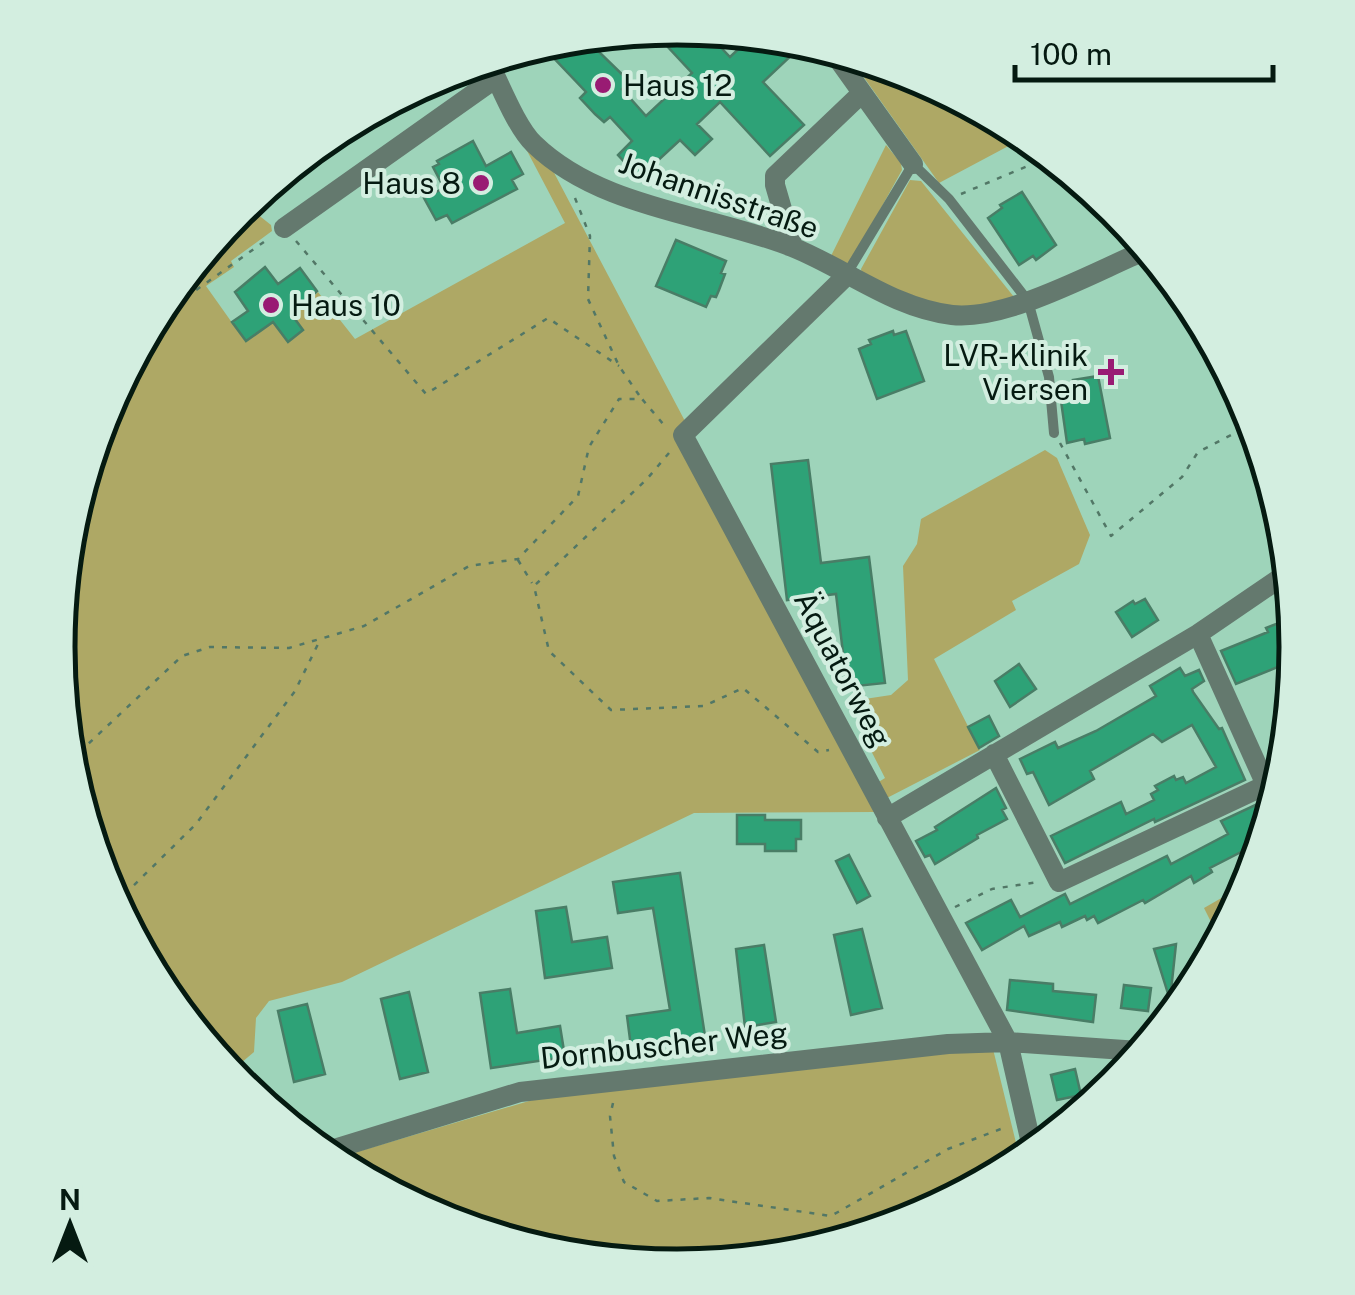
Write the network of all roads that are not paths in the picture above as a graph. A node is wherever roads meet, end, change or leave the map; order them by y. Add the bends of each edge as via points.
1 (845, 69) edge
2 (495, 74) edge
3 (486, 77) edge
4 (862, 94) junction
5 (913, 164) junction
6 (284, 228) road end
7 (793, 247) junction
8 (1134, 255) edge
9 (846, 276) junction
10 (1028, 300) junction
11 (1054, 434) road end
12 (1276, 581) edge
13 (1198, 634) junction
14 (994, 754) junction
15 (1264, 781) edge
16 (1263, 786) edge
17 (887, 818) junction
18 (1008, 1042) junction
19 (1125, 1050) edge
20 (1030, 1135) edge
21 (342, 1147) edge

1 - 4 street
2 - 7 street, Johannisstraße via 531,142 564,167 624,197
3 - 6 street
4 - 5 street
4 - 7 street via 775,176
5 - 9 lane
5 - 10 lane
7 - 9 street, Johannisstraße
8 - 10 street, Johannisstraße
9 - 10 street, Johannisstraße via 952,315 992,314
9 - 17 street, Äquatorweg via 682,436
10 - 11 lane via 1049,377
12 - 13 street
13 - 14 street
13 - 15 street
14 - 16 street via 1059,882
14 - 17 street
17 - 18 street, Äquatorweg
18 - 19 street, Dornbuscher Weg
18 - 20 street, Äquatorweg
18 - 21 street, Dornbuscher Weg via 520,1092

